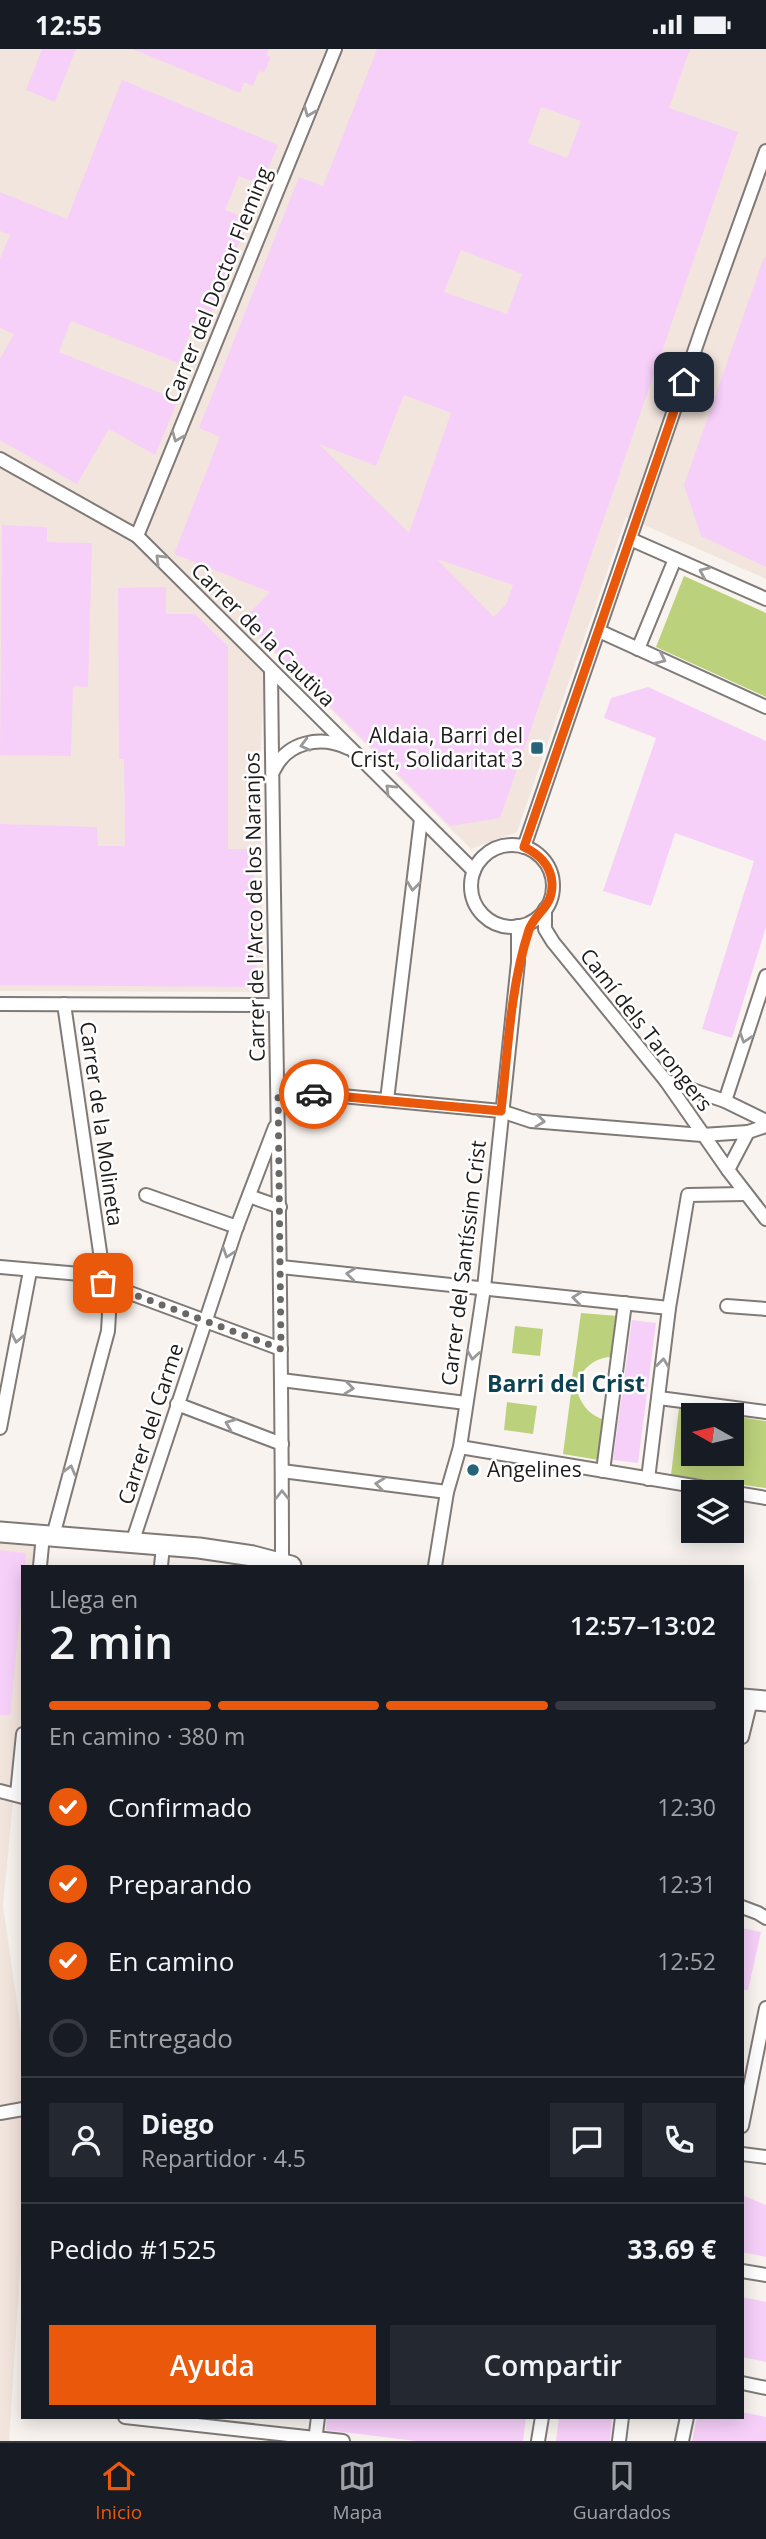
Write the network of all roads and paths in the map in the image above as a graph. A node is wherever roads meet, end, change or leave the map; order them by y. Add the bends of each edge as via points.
1 (335, 49) edge
2 (766, 151) edge
3 (0, 459) edge
4 (137, 536) junction
5 (630, 539) junction
6 (675, 559) junction
7 (766, 599) edge
8 (599, 631) junction
9 (638, 649) junction
10 (271, 670) junction
11 (766, 707) edge
12 (351, 750) junction
13 (272, 775) junction
14 (421, 819) junction
15 (524, 847) junction
16 (474, 871) junction
17 (545, 909) junction
18 (532, 921) junction
19 (518, 926) junction
20 (518, 963) junction
21 (766, 976) edge
22 (0, 1004) edge
23 (64, 1004) junction
24 (274, 1005) junction
25 (666, 1081) junction
26 (278, 1090) junction
27 (387, 1100) junction
28 (725, 1101) junction
29 (501, 1111) junction
30 (278, 1120) junction
31 (766, 1123) edge
32 (748, 1132) junction
33 (702, 1135) junction
34 (727, 1171) junction
35 (745, 1194) junction
36 (146, 1195) dead end
37 (249, 1196) junction
38 (280, 1207) junction
39 (766, 1219) edge
40 (237, 1227) junction
41 (0, 1267) edge
42 (281, 1267) junction
43 (30, 1271) junction
44 (103, 1280) junction
45 (484, 1288) junction
46 (625, 1303) junction
47 (727, 1306) dead end
48 (669, 1308) junction
49 (766, 1309) edge
50 (205, 1321) junction
51 (281, 1349) junction
52 (281, 1380) junction
53 (659, 1398) junction
54 (466, 1403) junction
55 (177, 1405) junction
56 (766, 1412) edge
57 (0, 1428) edge
58 (282, 1444) junction
59 (460, 1447) junction
60 (282, 1471) junction
61 (603, 1471) junction
62 (648, 1479) junction
63 (447, 1492) junction
64 (766, 1498) edge
65 (0, 1532) edge
66 (48, 1536) junction
67 (132, 1543) junction
68 (163, 1546) junction
69 (238, 1560) edge
70 (40, 1565) edge
71 (161, 1565) edge
72 (286, 1565) edge
73 (435, 1565) edge
74 (753, 1700) edge
75 (744, 1730) edge
76 (21, 1775) edge
77 (0, 1791) edge
78 (20, 1795) edge
79 (744, 1908) edge
80 (766, 1918) edge
81 (766, 2008) edge
82 (21, 2109) edge
83 (0, 2113) edge
84 (744, 2116) edge
85 (744, 2154) edge
86 (766, 2157) edge
87 (744, 2271) edge
88 (766, 2275) edge
89 (744, 2383) edge
90 (766, 2388) edge
91 (142, 2419) edge
92 (318, 2419) edge
93 (542, 2419) edge
94 (622, 2419) edge
95 (687, 2419) edge
96 (315, 2439) edge
97 (343, 2441) edge
98 (538, 2441) edge
99 (619, 2441) edge
100 (682, 2441) edge

1 -> 4 street, Carrer del Doctor Fleming
2 - 5 street
3 - 4 street, Carrer de la Cautiva
10 -> 4 street, Carrer de la Cautiva
5 - 6 street
5 - 8 street
7 -> 6 street
6 - 9 street
8 - 9 street
8 - 15 street
9 -> 11 street
10 - 12 street, Carrer de la Cautiva
10 - 13 street, Carrer de l'Arco de los Naranjos
12 -> 13 street via 325,741 306,744 280,758
14 -> 12 street, Carrer de la Cautiva
13 - 24 street, Carrer de l'Arco de los Naranjos
14 - 16 street, Carrer de la Cautiva
14 -> 27 street
15 - 16 street via 494,849
15 - 17 street via 541,857 550,873 552,892
16 - 19 street via 472,892 480,912 497,924
17 - 18 street
17 - 25 street, Camí dels Tarongers via 545,929 553,942
18 - 19 street
18 - 20 street, Carrer del Santíssim Crist
19 - 20 street, Carrer del Santíssim Crist
20 - 29 street, Carrer del Santíssim Crist
21 -> 28 street
22 - 23 street
23 - 24 street
23 - 44 street, Carrer de la Molineta
24 - 26 street, Carrer de l'Arco de los Naranjos
25 - 28 street
25 - 33 street, Camí dels Tarongers
26 - 27 street
26 - 30 street, Carrer de l'Arco de los Naranjos
27 - 29 street
28 - 31 street
29 -> 33 street via 531,1121
29 - 45 street, Carrer del Santíssim Crist
30 - 37 street, Carrer del Carme
30 - 38 street, Carrer de l'Arco de los Naranjos
31 - 32 street
32 - 33 street
32 - 34 street
33 - 34 street, Camí dels Tarongers
34 - 35 street, Camí dels Tarongers
35 - 39 street, Camí dels Tarongers
35 - 48 street via 688,1195
36 - 40 street
37 - 38 street
37 - 40 street, Carrer del Carme
38 - 42 street, Carrer de l'Arco de los Naranjos
40 -> 50 street, Carrer del Carme
41 - 43 street
45 -> 42 street
42 - 51 street, Carrer de l'Arco de los Naranjos
43 - 44 street
43 -> 57 street
44 - 50 street
66 -> 44 street, Carrer de la Molineta via 108,1331
46 -> 45 street
45 -> 54 street, Carrer del Santíssim Crist
46 - 48 street
46 - 61 street
47 - 49 street
53 -> 48 street
50 - 51 street
50 - 55 street, Carrer del Carme
51 - 52 street, Carrer de l'Arco de los Naranjos
52 -> 54 street
52 - 58 street, Carrer de l'Arco de los Naranjos
53 - 56 street
53 - 62 street
54 - 59 street, Carrer del Santíssim Crist
58 -> 55 street
55 - 67 street, Carrer del Carme
58 - 60 street, Carrer de l'Arco de los Naranjos
59 - 61 street
59 - 63 street, Carrer del Santíssim Crist
63 -> 60 street
72 -> 60 street, Carrer de l'Arco de los Naranjos
61 - 62 street
62 - 64 street
63 - 73 street, Carrer del Santíssim Crist
65 - 66 street
66 - 67 street
66 - 70 street, Carrer de la Molineta
67 - 68 street
68 - 69 street
68 - 71 street
69 - 72 street
74 - 75 street
76 - 78 street
77 - 78 street
79 - 80 street
81 - 84 street
82 - 83 street
85 - 86 street
87 - 88 street
89 - 90 street
91 - 96 street
92 - 96 street
93 - 98 street
94 - 99 street
95 - 100 street
96 - 97 street

